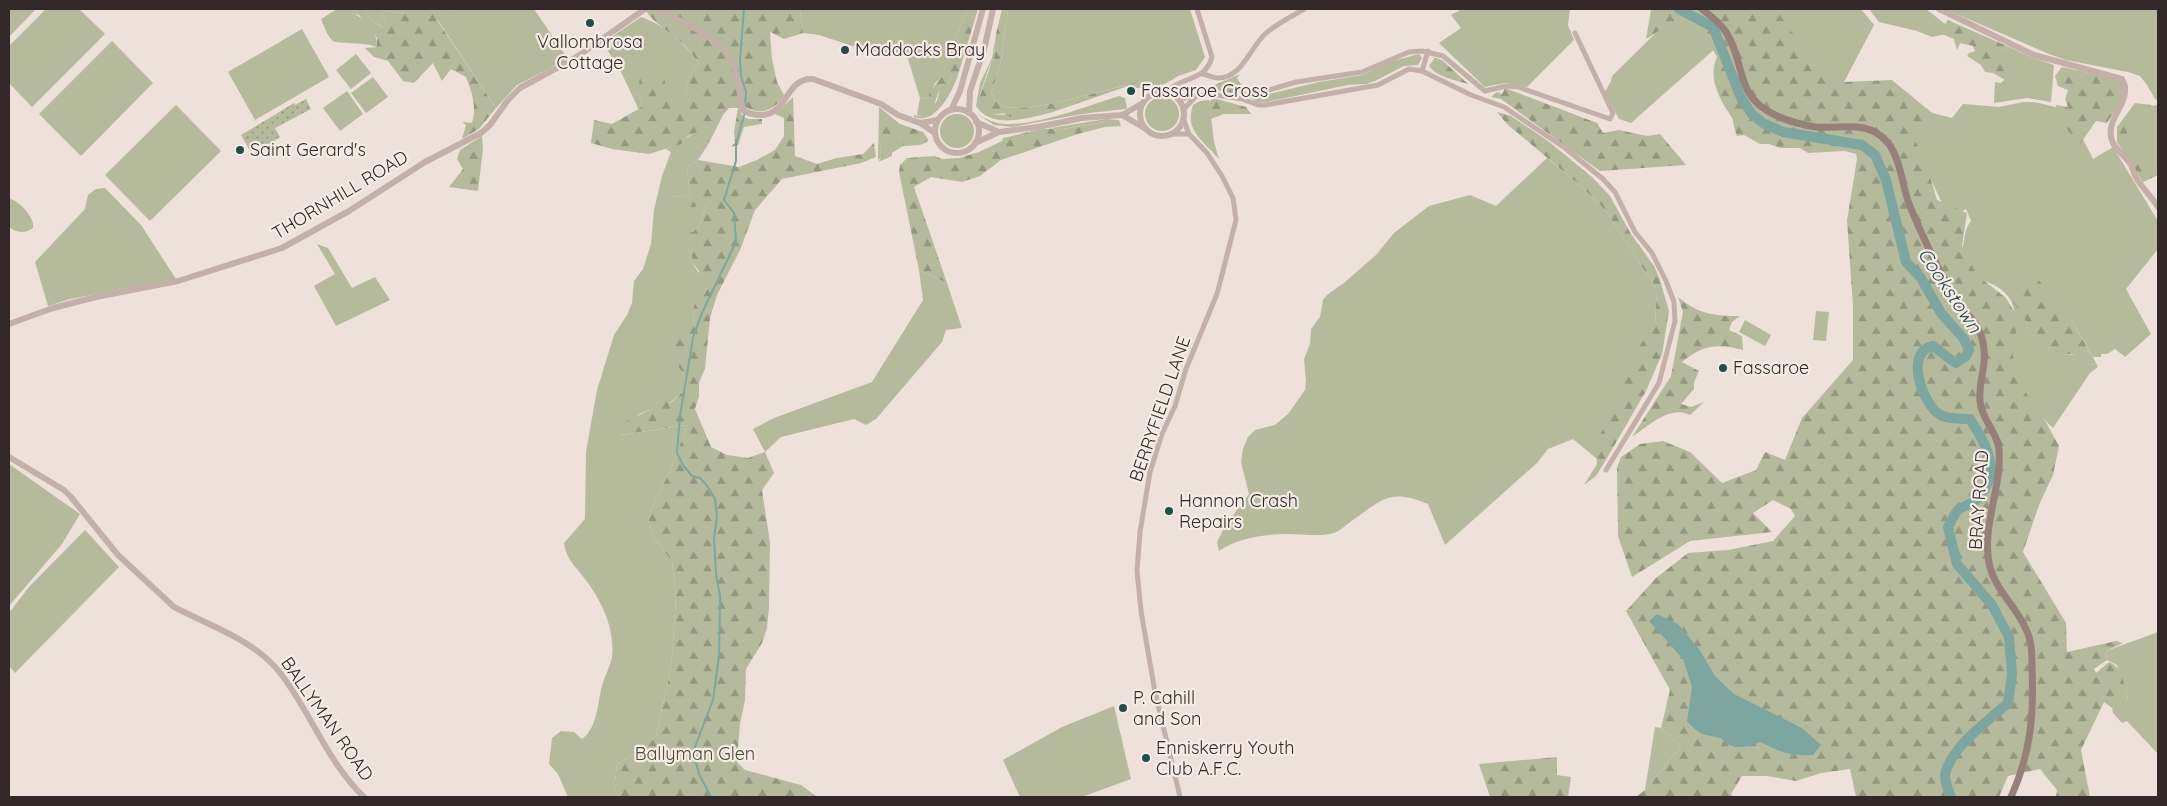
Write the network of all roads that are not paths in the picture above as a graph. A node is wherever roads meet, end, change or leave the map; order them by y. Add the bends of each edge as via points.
1 (645, 9) edge
2 (655, 9) edge
3 (983, 9) edge
4 (993, 9) edge
5 (1197, 9) edge
6 (1304, 9) edge
7 (1702, 9) edge
8 (1938, 9) edge
9 (1575, 33) dead end
10 (1428, 51) junction
11 (1422, 71) junction
12 (1203, 74) junction
13 (1176, 85) junction
14 (1164, 92) junction
15 (1255, 94) dead end
16 (1196, 96) junction
17 (1176, 97) junction
18 (1143, 103) junction
19 (951, 110) junction
20 (1183, 110) junction
21 (969, 113) junction
22 (1122, 115) junction
23 (1183, 118) junction
24 (938, 120) junction
25 (976, 122) junction
26 (920, 123) junction
27 (1147, 129) junction
28 (999, 132) junction
29 (935, 133) junction
30 (1170, 134) junction
31 (1189, 134) junction
32 (975, 143) junction
33 (2158, 207) edge
34 (9, 324) edge
35 (9, 457) edge
36 (1606, 470) dead end
37 (364, 797) edge
38 (1180, 797) edge
39 (2011, 797) edge

1 - 34 street, THORNHILL ROAD via 575,58 520,88 481,133 425,162 349,211 282,248 178,281 96,297
2 - 26 street via 699,31 723,49 733,63 743,110 752,114 771,114 779,110 794,85 809,78 881,104
3 - 19 street via 960,91
4 - 21 street via 970,91
5 - 12 street via 1212,57
6 - 12 street via 1266,32 1235,72 1216,78
7 - 39 main road, BRAY ROAD via 1726,32 1745,87 1759,106 1804,124 1857,126 1884,138 1890,145 1908,201 1930,251 1980,332 1986,360 1980,403 1997,438 1999,460 1988,538 1990,564 2002,593 2025,625 2031,648 2034,700 2031,730 2025,761
8 - 33 street via 2034,54 2122,79 2126,85 2122,103 2111,124 2112,143 2131,164 2137,180
9 - 10 street via 1613,113 1610,119 1518,87 1485,91 1443,56
10 - 11 street
10 - 15 street via 1409,52 1362,72 1296,82
11 - 16 street via 1409,69 1370,87 1265,105 1210,94
11 - 36 street via 1504,108 1565,148 1603,179 1615,192 1635,232 1652,253 1666,281 1674,302 1675,321 1659,383
12 - 13 street
13 - 14 street
13 - 17 street
14 - 17 street
14 - 18 street via 1152,95
16 - 17 street
16 - 20 street
17 - 20 street
18 - 22 street
18 - 27 street via 1141,117
19 - 21 street
19 - 24 street
20 - 23 street
21 - 25 street
22 - 27 street
22 - 28 street via 1082,118
23 - 30 street
23 - 31 street, BERRYFIELD LANE
24 - 26 street
24 - 29 street
25 - 28 street
25 - 32 street
26 - 29 street
27 - 30 street via 1158,135
28 - 32 street
29 - 32 street via 940,144 954,152 966,151
30 - 31 street
31 - 38 street, BERRYFIELD LANE via 1222,176 1233,198 1236,220 1217,294 1186,369 1150,472 1140,532 1137,571 1142,620
35 - 37 street, BALLYMAN ROAD via 64,490 118,555 169,603 251,646 268,660 295,694 341,772

